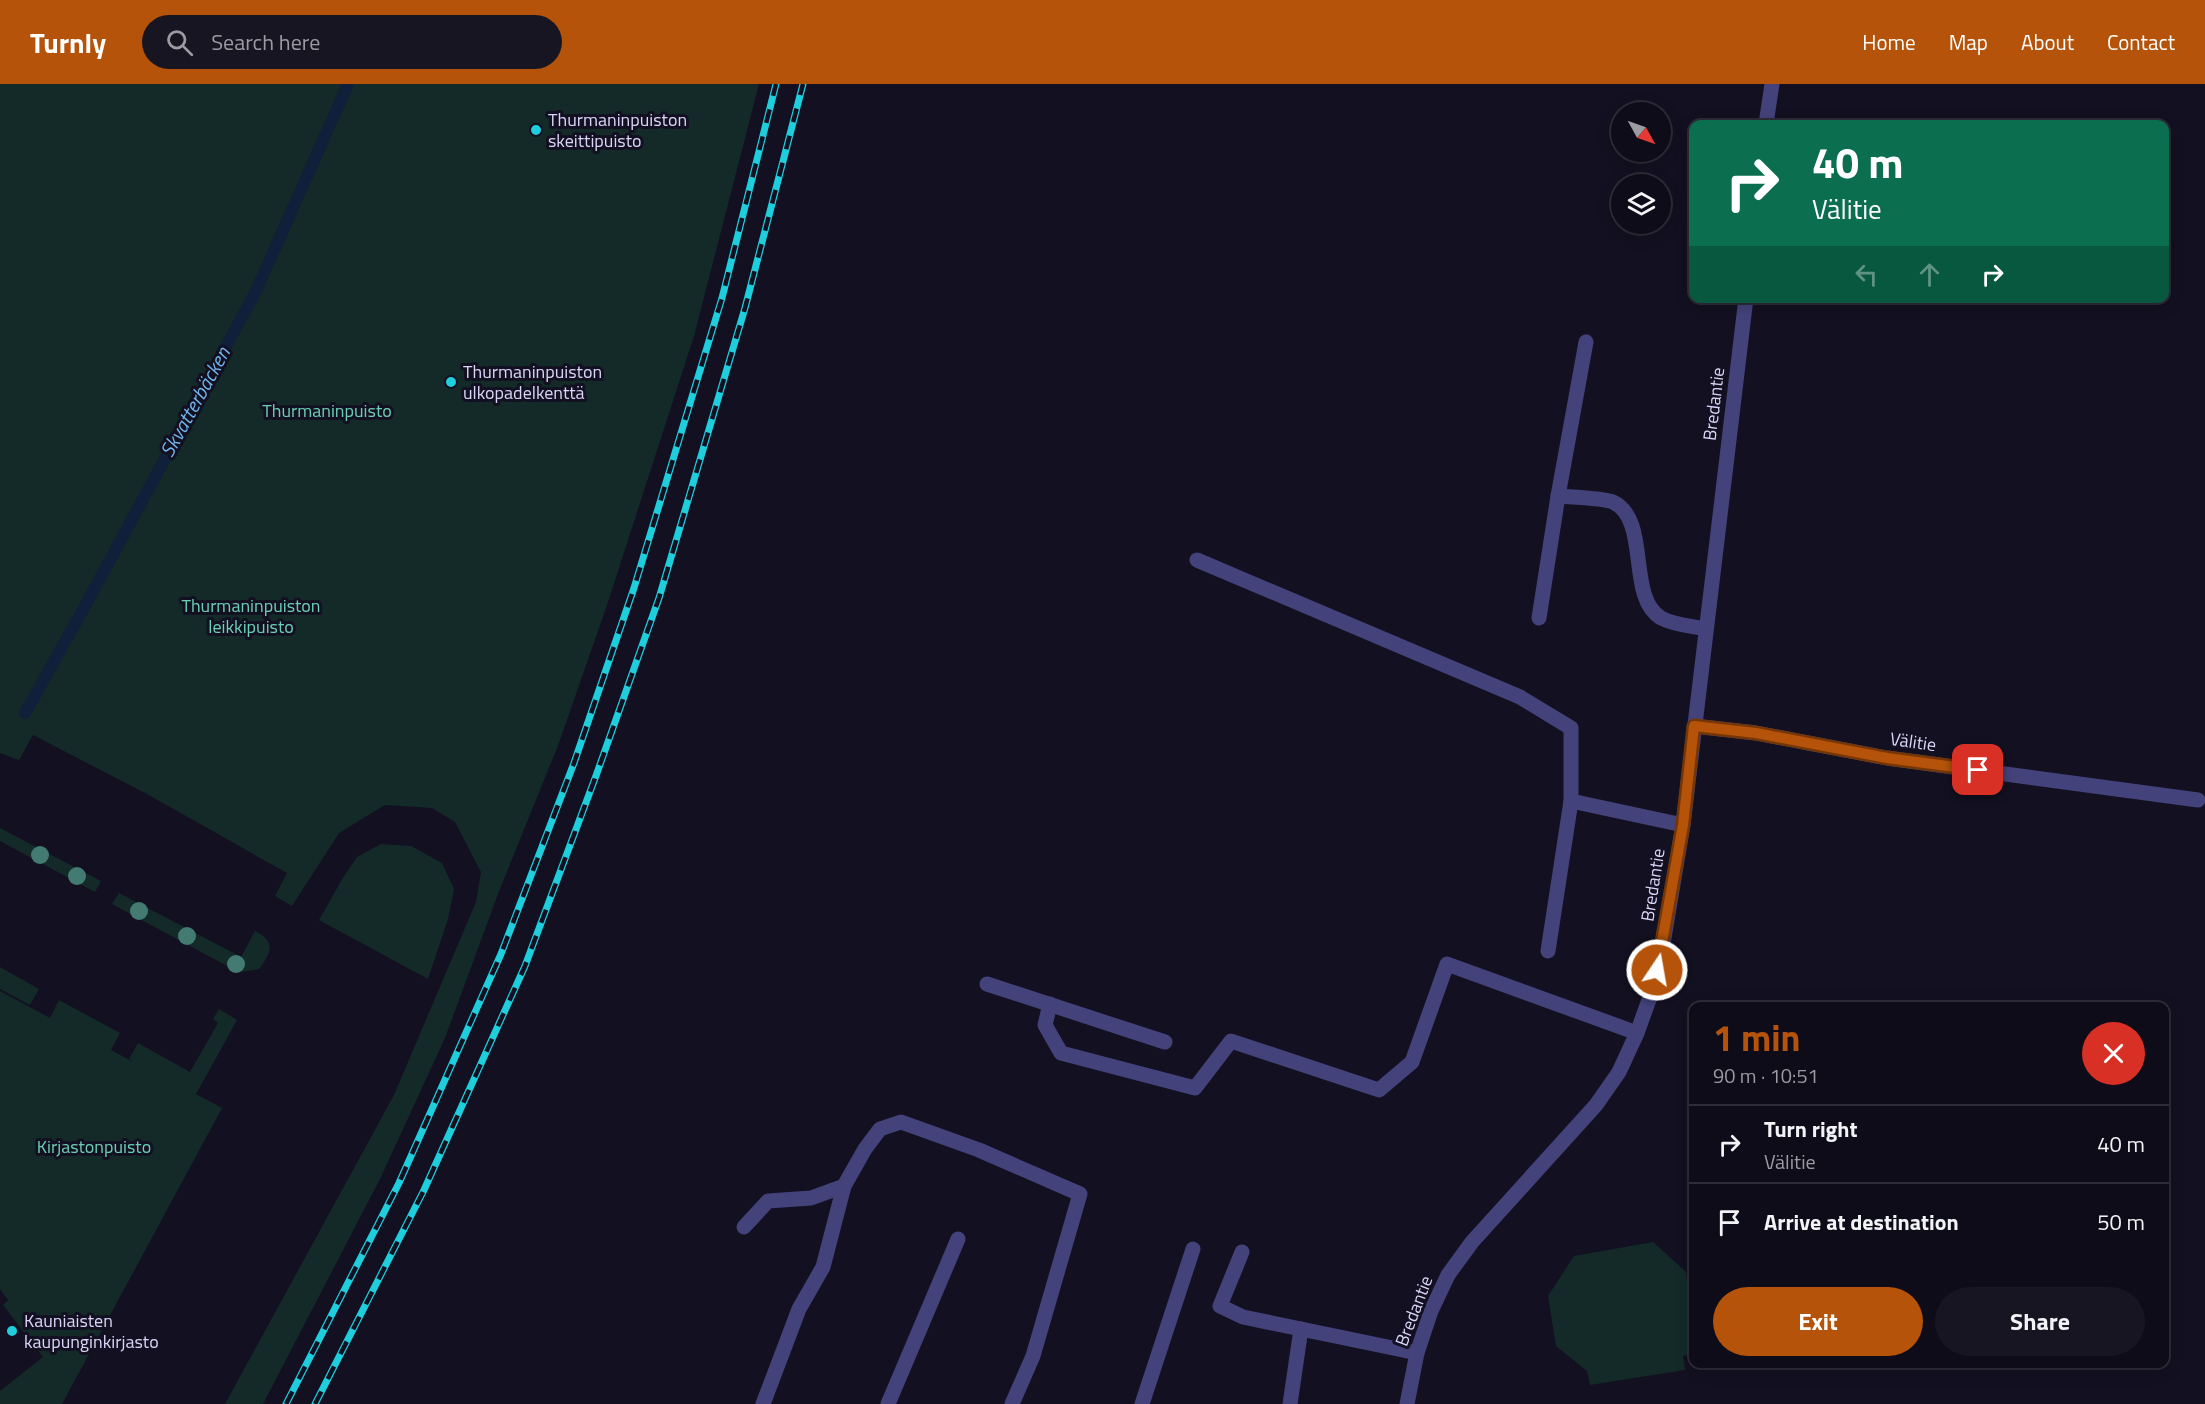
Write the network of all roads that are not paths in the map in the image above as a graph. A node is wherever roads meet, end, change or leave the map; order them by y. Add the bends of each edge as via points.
1 (1772, 84) edge
2 (1767, 120) edge
3 (1745, 303) edge
4 (1586, 342) dead end
5 (1558, 496) junction
6 (1197, 560) dead end
7 (1539, 618) dead end
8 (1706, 629) junction
9 (1694, 726) junction
10 (2198, 800) dead end
11 (1571, 801) junction
12 (1683, 825) junction
13 (1548, 951) dead end
14 (987, 984) dead end
15 (1050, 1004) junction
16 (1637, 1033) junction
17 (1166, 1042) dead end
18 (844, 1186) junction
19 (744, 1227) dead end
20 (958, 1239) dead end
21 (1193, 1249) dead end
22 (1242, 1252) dead end
23 (1301, 1329) junction
24 (1418, 1353) junction
25 (763, 1404) edge
26 (888, 1404) edge
27 (1012, 1404) edge
28 (1142, 1404) edge
29 (1290, 1404) edge
30 (1407, 1404) edge

1 - 2 street
3 - 8 street, Bredantie
4 - 5 street
5 - 7 street
5 - 8 street via 1613,502 1634,530 1644,597 1659,617
6 - 11 street via 1520,697 1571,728
8 - 9 street, Bredantie
9 - 10 street, Välitie via 1756,733 1887,758
9 - 12 street, Bredantie
11 - 12 street
11 - 13 street
12 - 16 street, Bredantie via 1656,977
14 - 15 street
15 - 16 street via 1045,1025 1060,1053 1195,1088 1231,1041 1379,1090 1412,1062 1447,964
15 - 17 street
16 - 24 street, Bredantie via 1596,1105 1472,1242 1448,1275
18 - 19 street via 811,1198 768,1201
18 - 25 street via 823,1267 799,1309
18 - 27 street via 880,1129 901,1122 979,1150 1080,1194 1033,1356
20 - 26 street
21 - 28 street
22 - 23 street via 1220,1306 1243,1317
23 - 24 street
23 - 29 street
24 - 30 street, Bredantie

